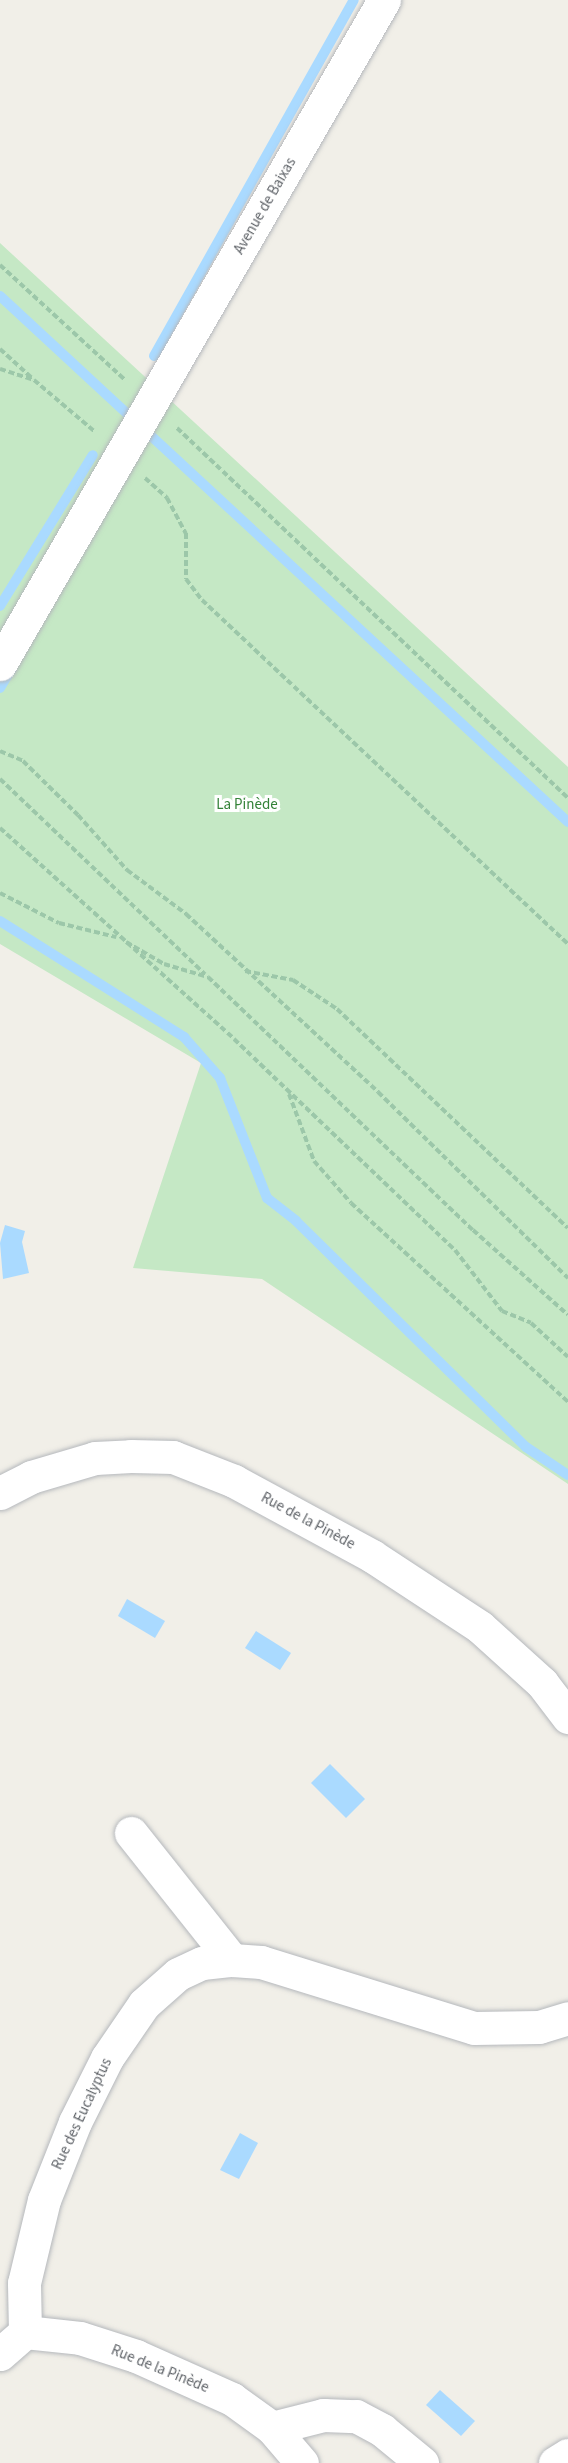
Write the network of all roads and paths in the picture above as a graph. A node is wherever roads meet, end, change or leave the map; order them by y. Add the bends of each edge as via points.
1 (384, 0) edge
2 (0, 265) edge
3 (0, 349) edge
4 (0, 369) edge
5 (34, 380) junction
6 (137, 426) junction
7 (0, 664) edge
8 (0, 752) edge
9 (0, 779) edge
10 (568, 798) edge
11 (0, 828) edge
12 (0, 893) edge
13 (118, 938) junction
14 (568, 944) edge
15 (244, 971) junction
16 (208, 976) junction
17 (289, 1093) junction
18 (568, 1228) edge
19 (568, 1278) edge
20 (568, 1315) edge
21 (568, 1357) edge
22 (568, 1402) edge
23 (0, 1493) edge
24 (568, 1718) edge
25 (131, 1833) dead end
26 (232, 1960) junction
27 (568, 2018) edge
28 (25, 2332) junction
29 (0, 2354) edge
30 (272, 2428) junction
31 (568, 2455) edge
32 (302, 2463) edge
33 (422, 2463) edge
34 (555, 2463) edge

1 - 6 street, Avenue de Baixas
2 - 6 path
3 - 5 path
4 - 5 path
5 - 6 path
6 - 7 street, Avenue de Baixas
6 - 10 path
6 - 14 path via 186,533 186,579 202,600
8 - 15 path via 23,761 78,814 127,870 186,914
9 - 16 path
11 - 13 path
12 - 13 path via 59,923
13 - 16 path via 164,963
13 - 17 path via 234,1039
15 - 18 path via 293,980 337,1009
15 - 19 path via 378,1092
16 - 20 path via 473,1230
17 - 21 path via 456,1250 502,1311 531,1323
17 - 22 path via 314,1161 351,1203
23 - 24 street, Rue de la Pinède via 31,1477 95,1458 173,1457 234,1481 372,1556 480,1627 542,1683
25 - 26 street
26 - 27 street, Rue des Eucalyptus via 261,1962 474,2028 539,2027
26 - 28 street, Rue des Eucalyptus via 202,1963 178,1974 144,2004 107,2058 75,2122 44,2200 24,2283
28 - 29 street
28 - 30 street, Rue de la Pinède via 80,2338 136,2356 232,2399
30 - 32 street, Rue de la Pinède
30 - 33 street via 323,2415 356,2416 382,2430
31 - 34 street

